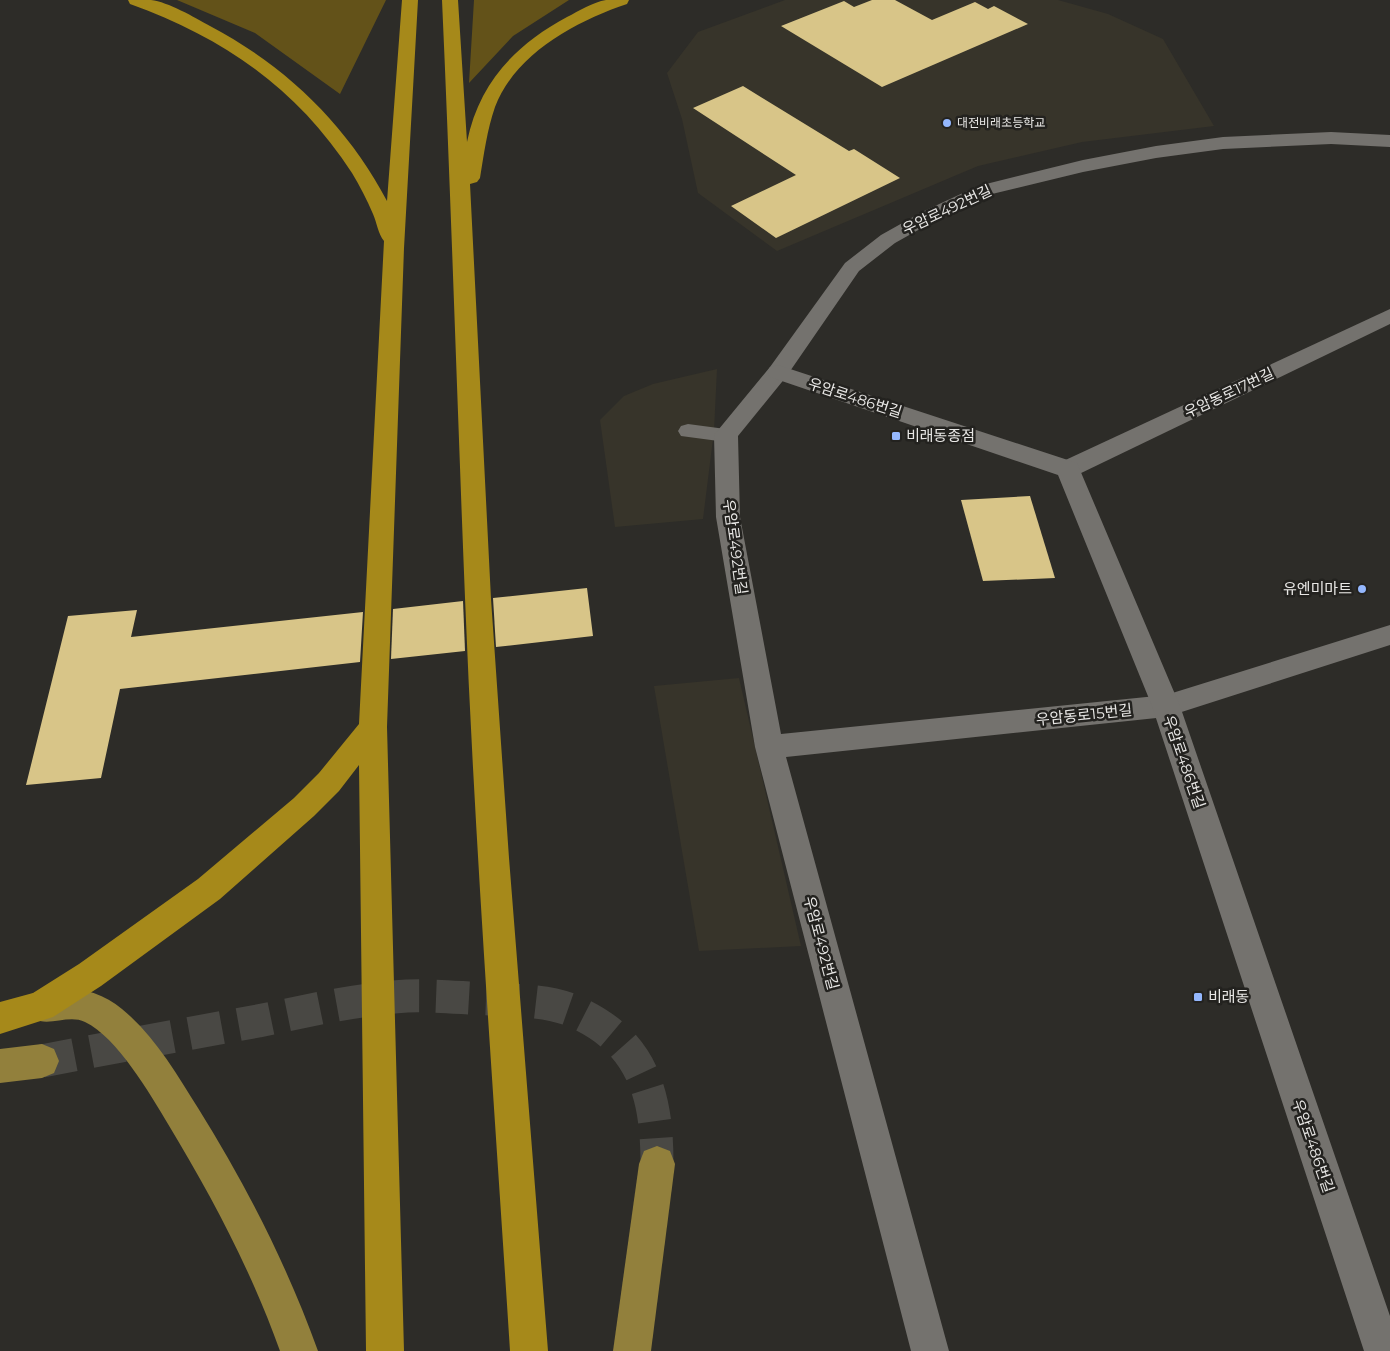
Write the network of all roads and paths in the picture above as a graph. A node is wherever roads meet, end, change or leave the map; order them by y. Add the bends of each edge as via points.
1 (136, 0) edge
2 (410, 0) edge
3 (450, 0) edge
4 (620, 0) edge
5 (1390, 141) edge
6 (462, 214) junction
7 (394, 248) junction
8 (1390, 316) edge
9 (778, 372) junction
10 (688, 431) dead end
11 (726, 435) junction
12 (1068, 469) junction
13 (1390, 635) edge
14 (1166, 706) junction
15 (373, 727) junction
16 (769, 748) junction
17 (41, 1006) junction
18 (0, 1018) edge
19 (42, 1061) tunnel mouth
20 (0, 1066) edge
21 (657, 1164) tunnel mouth
22 (299, 1351) edge
23 (385, 1351) edge
24 (528, 1351) edge
25 (632, 1351) edge
26 (930, 1351) edge
27 (1382, 1351) edge

1 - 7 highway via 168,12 240,50 294,91 358,167 381,210
2 - 7 highway
3 - 6 highway
4 - 6 highway via 596,9 558,31 527,53 498,84 483,116
5 - 9 street, 우암로492번길 via 1331,138 1223,143 1083,166 985,190 888,239 852,267
6 - 24 highway via 478,599
7 - 15 highway
8 - 12 street, 우암동로17번길
9 - 11 street, 우암로492번길
9 - 12 street, 우암로486번길
10 - 11 lane
11 - 16 street, 우암로492번길 via 728,516
12 - 14 street, 우암로486번길
13 - 14 street, 우암동로15번길
14 - 16 street, 우암동로15번길
14 - 27 street, 우암로486번길
15 - 17 highway via 329,782 248,857 176,914
15 - 23 highway
16 - 26 street, 우암로492번길
17 - 18 highway
17 - 22 main road via 65,1003 95,1010 109,1020 148,1062 198,1139 249,1232
19 - 20 main road
21 - 25 main road

